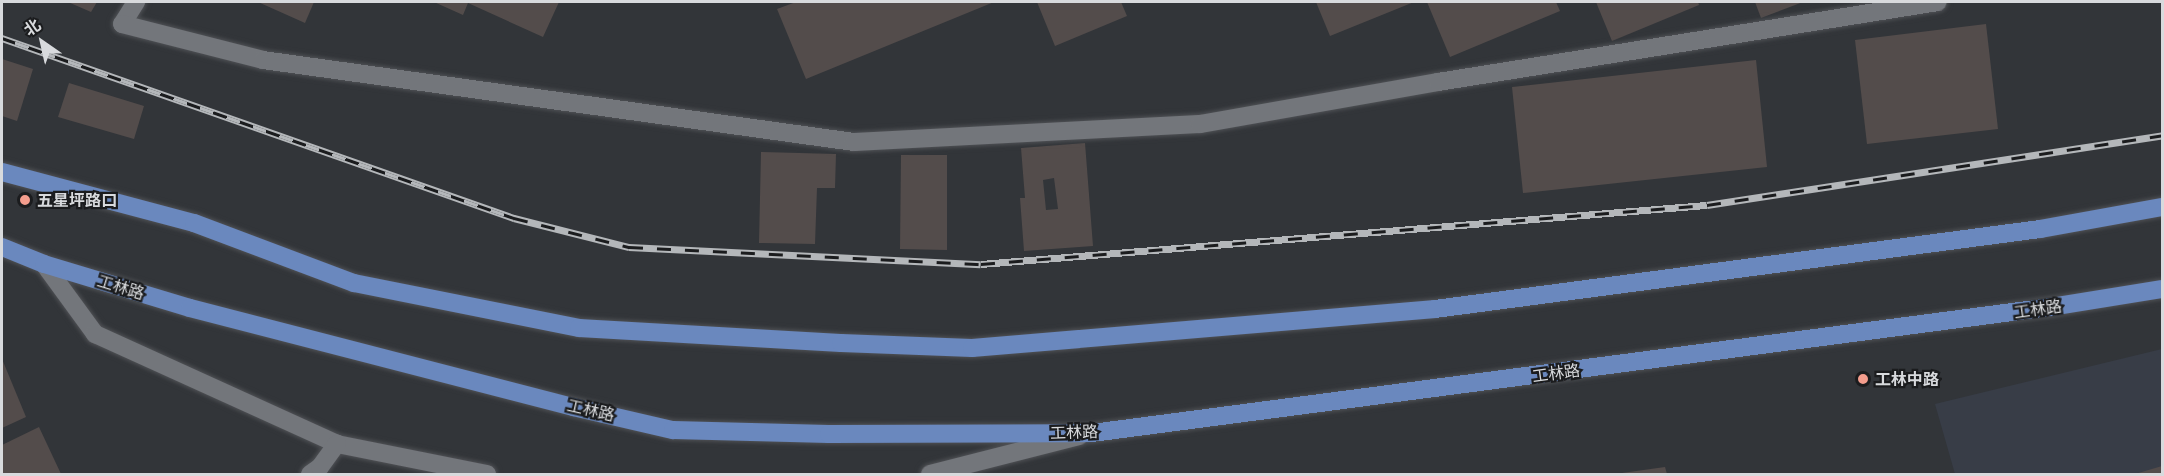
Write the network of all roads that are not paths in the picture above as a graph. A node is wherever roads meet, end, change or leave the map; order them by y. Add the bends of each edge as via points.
1 (136, 2) edge
2 (1938, 2) edge
3 (2, 172) edge
4 (2163, 207) edge
5 (2, 247) edge
6 (44, 264) junction
7 (2163, 289) edge
8 (1092, 433) junction
9 (337, 444) junction
10 (310, 474) edge
11 (487, 474) edge
12 (930, 474) edge

1 - 2 street via 122,24 263,60 854,142 1200,124
3 - 4 highway via 194,223 354,283 579,328 972,348 1434,309 2040,229
5 - 6 highway, 工林路
6 - 8 highway, 工林路 via 190,308 673,430
6 - 9 street via 95,334
7 - 8 highway, 工林路
8 - 12 street
9 - 10 street
9 - 11 street

